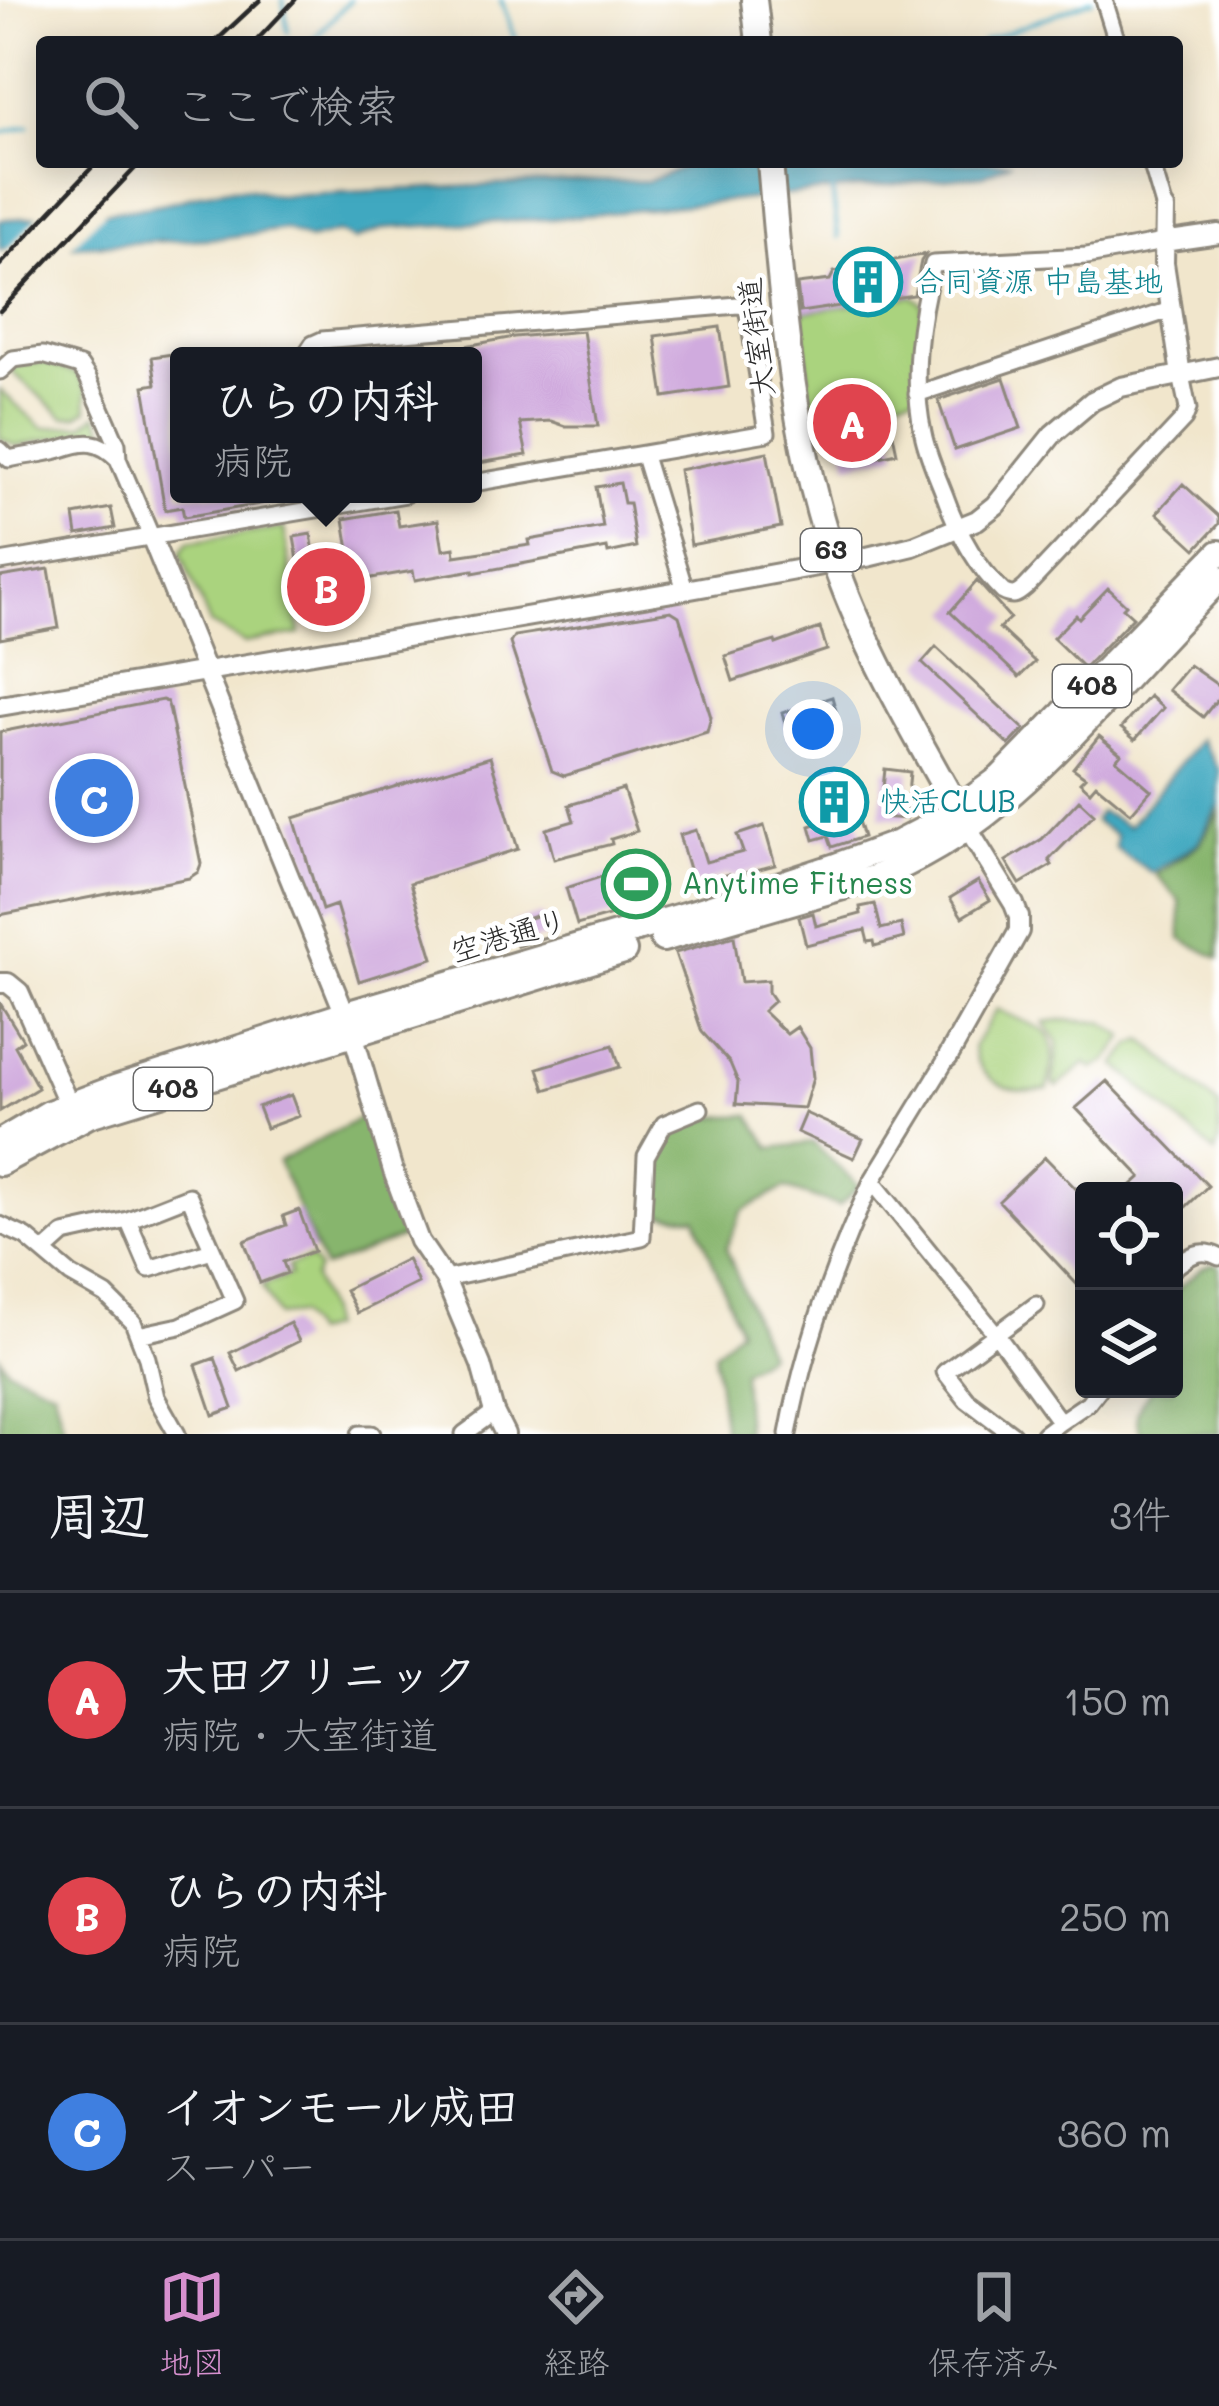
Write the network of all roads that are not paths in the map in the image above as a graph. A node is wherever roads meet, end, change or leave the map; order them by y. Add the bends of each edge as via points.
1 (754, 0) edge
2 (1104, 0) edge
3 (1114, 34) edge
4 (758, 36) edge
5 (771, 168) edge
6 (1153, 168) edge
7 (1165, 209) joint
8 (1219, 234) edge
9 (1163, 242) junction
10 (1170, 310) junction
11 (311, 347) edge
12 (1219, 367) edge
13 (0, 371) edge
14 (1181, 374) junction
15 (917, 394) junction
16 (0, 450) edge
17 (644, 456) junction
18 (118, 459) junction
19 (482, 482) edge
20 (330, 503) edge
21 (957, 530) junction
22 (151, 536) junction
23 (1219, 553) edge
24 (0, 562) edge
25 (835, 563) junction
26 (1219, 579) edge
27 (685, 590) junction
28 (206, 670) junction
29 (0, 706) edge
30 (962, 820) junction
31 (0, 983) edge
32 (350, 1024) junction
33 (948, 1057) joint
34 (69, 1105) junction
35 (700, 1109) dead end
36 (0, 1142) edge
37 (0, 1163) edge
38 (872, 1181) junction
39 (128, 1220) junction
40 (0, 1226) edge
41 (212, 1250) junction
42 (44, 1252) junction
43 (1219, 1257) edge
44 (1183, 1262) edge
45 (445, 1279) junction
46 (1036, 1305) dead end
47 (996, 1334) junction
48 (138, 1335) junction
49 (1092, 1398) edge
50 (494, 1412) junction
51 (1060, 1422) junction
52 (176, 1434) edge
53 (360, 1434) edge
54 (372, 1434) edge
55 (464, 1434) edge
56 (505, 1434) edge
57 (788, 1434) edge
58 (1012, 1434) edge
59 (1044, 1434) edge

1 - 4 main road
2 - 3 street
5 - 25 main road, 大室街道 / 63 via 795,408
6 - 7 street
7 - 9 street
8 - 9 street
9 - 10 street
9 - 15 street via 1087,256 933,264
10 - 14 street
10 - 15 street
11 - 17 street via 747,308 767,433
12 - 14 street
13 - 18 street via 13,359 43,355 80,367
14 - 21 street via 1092,401 1053,434 996,505
14 - 21 street via 1184,419 1017,596 996,585
15 - 21 street via 923,436
16 - 18 street via 9,459 91,443
17 - 19 street
17 - 27 street
18 - 22 street
20 - 22 street
21 - 25 street
22 - 24 street
22 - 28 street
23 - 30 main road, 空港通り / 408
25 - 27 street
25 - 30 main road, 大室街道 / 63
26 - 30 main road, 空港通り / 408 via 1050,759 999,806
27 - 28 street
28 - 29 street
28 - 32 street
30 - 32 main road, 空港通り / 408 via 902,867 874,878
30 - 33 street via 1014,904 1019,931
31 - 34 street via 19,992
32 - 34 main road, 空港通り / 408
32 - 37 main road, 空港通り / 408 via 89,1115
32 - 45 street via 393,1171 419,1240
33 - 38 street
34 - 36 main road, 空港通り / 408
35 - 45 street via 664,1124 646,1156 642,1237
38 - 47 street
38 - 57 street via 799,1377
39 - 41 street via 149,1269
39 - 41 street via 189,1196
39 - 42 street via 64,1234
40 - 42 street
41 - 48 street via 235,1301
42 - 48 street via 106,1295
43 - 44 street via 1206,1251
45 - 50 street
46 - 47 street
47 - 51 street
47 - 58 street via 944,1372
48 - 52 street
49 - 51 street
50 - 55 street
50 - 56 street
51 - 59 street
53 - 54 street

